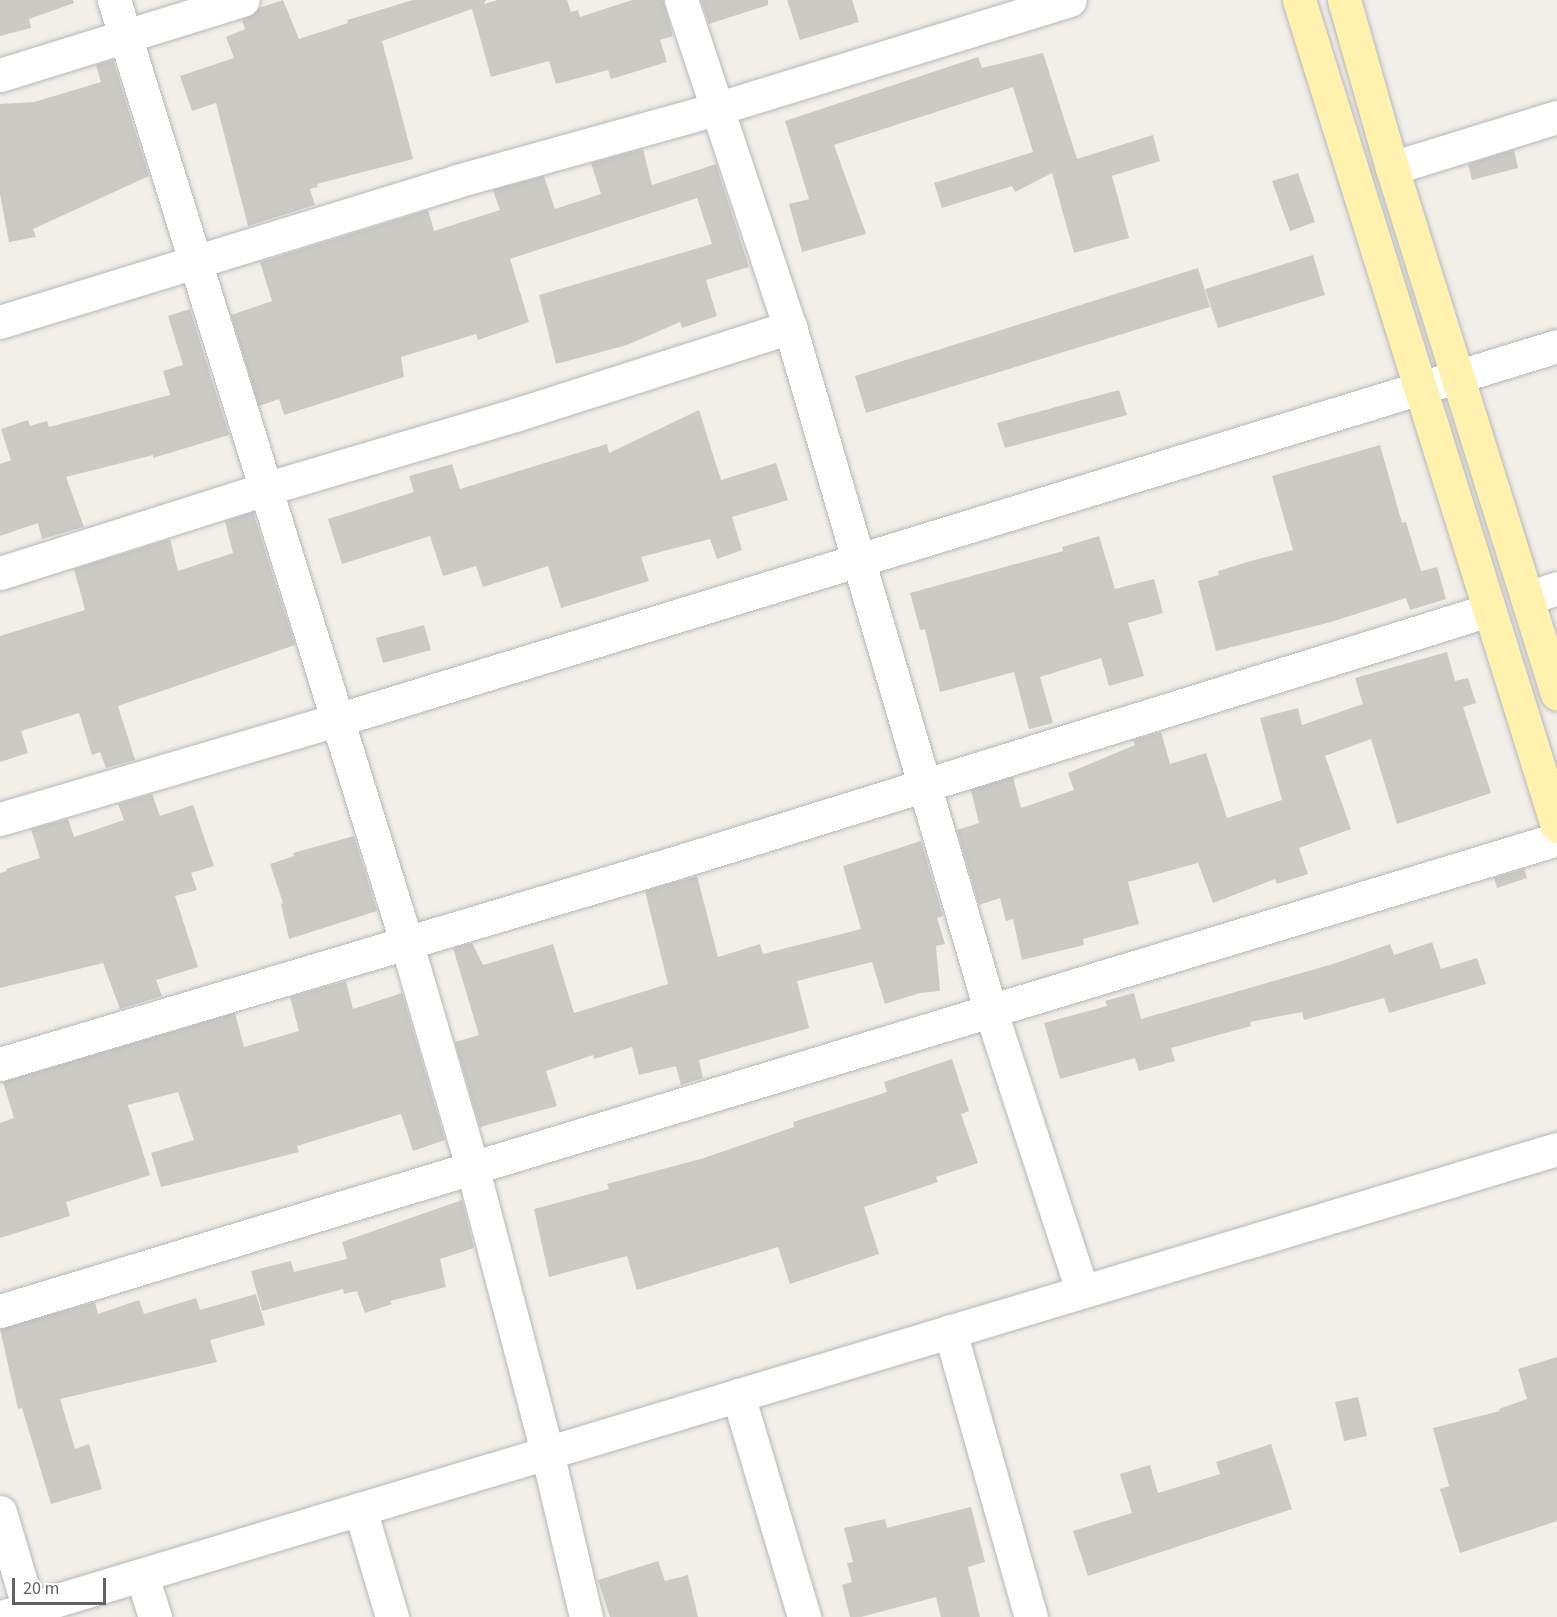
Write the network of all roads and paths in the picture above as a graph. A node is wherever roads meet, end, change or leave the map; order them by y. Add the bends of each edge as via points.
1 (114, 0) edge
2 (243, 0) edge
3 (681, 0) edge
4 (1070, 0) edge
5 (1299, 0) edge
6 (1344, 0) edge
7 (125, 35) junction
8 (0, 75) edge
9 (716, 109) junction
10 (1557, 117) edge
11 (1392, 168) junction
12 (195, 261) junction
13 (0, 322) edge
14 (789, 327) junction
15 (1557, 346) edge
16 (1458, 377) junction
17 (1422, 389) junction
18 (265, 489) junction
19 (858, 559) junction
20 (0, 573) edge
21 (1542, 593) edge
22 (1489, 610) junction
23 (1557, 694) edge
24 (337, 720) junction
25 (926, 786) junction
26 (0, 819) edge
27 (1557, 826) edge
28 (1557, 839) edge
29 (406, 941) junction
30 (990, 1010) junction
31 (0, 1064) edge
32 (1557, 1149) edge
33 (472, 1166) junction
34 (1082, 1291) junction
35 (0, 1311) edge
36 (950, 1331) junction
37 (738, 1395) junction
38 (547, 1452) junction
39 (360, 1509) junction
40 (0, 1512) edge
41 (142, 1576) junction
42 (15, 1613) edge
43 (155, 1617) edge
44 (392, 1617) edge
45 (586, 1617) edge
46 (804, 1617) edge
47 (1031, 1617) edge

1 - 7 street
2 - 7 street
3 - 9 street
4 - 9 street
5 - 17 main road
6 - 11 main road
7 - 8 street
7 - 12 street
9 - 12 street via 457,181
9 - 14 street
10 - 11 street
11 - 16 main road
12 - 13 street
12 - 18 street
14 - 18 street via 518,414
14 - 19 street
15 - 16 street
16 - 17 street
16 - 21 main road
17 - 19 street
17 - 22 main road
18 - 20 street
18 - 24 street
19 - 24 street
19 - 25 street
21 - 23 main road
22 - 25 street
22 - 27 main road
24 - 26 street
24 - 29 street
25 - 29 street
25 - 30 street
28 - 30 street
29 - 31 street
29 - 33 street
30 - 33 street
30 - 34 street
32 - 34 street
33 - 35 street
33 - 38 street
34 - 36 street
36 - 37 street
36 - 47 street
37 - 38 street
37 - 46 street
38 - 39 street
38 - 45 street
39 - 41 street
39 - 44 street
40 - 42 street
41 - 42 street
41 - 43 street

